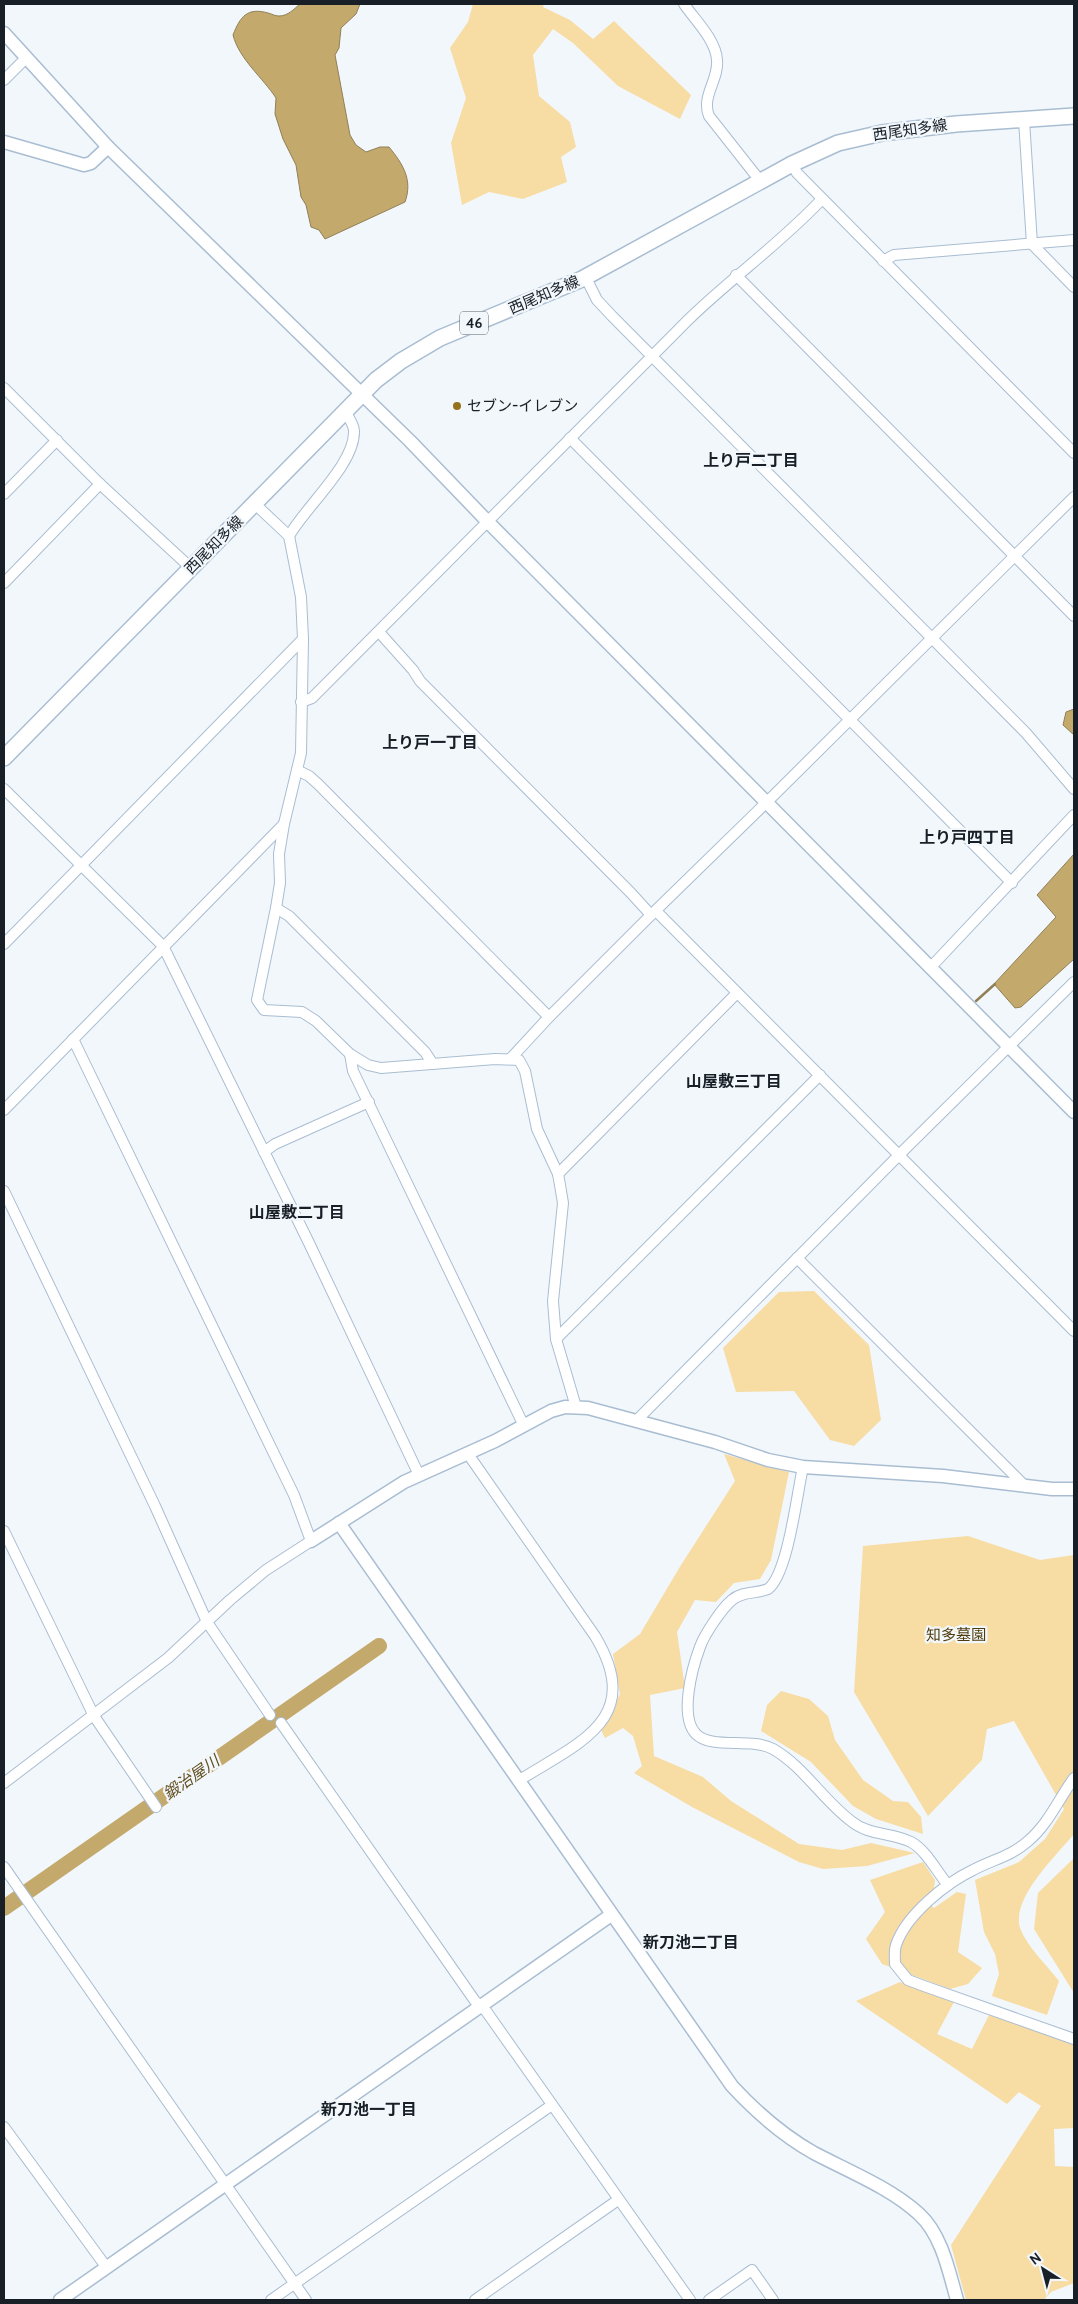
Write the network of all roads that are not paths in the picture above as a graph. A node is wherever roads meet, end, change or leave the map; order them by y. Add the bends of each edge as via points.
1 (684, 4) edge
2 (4, 33) edge
3 (26, 58) junction
4 (4, 80) edge
5 (1074, 116) edge
6 (1024, 120) junction
7 (4, 142) edge
8 (108, 147) junction
9 (792, 164) junction
10 (761, 182) junction
11 (822, 199) junction
12 (1074, 240) edge
13 (1032, 244) junction
14 (883, 261) junction
15 (736, 275) junction
16 (582, 279) junction
17 (1074, 287) edge
18 (652, 356) junction
19 (4, 388) edge
20 (362, 395) junction
21 (346, 413) junction
22 (570, 438) junction
23 (57, 440) junction
24 (1074, 453) edge
25 (100, 484) junction
26 (4, 494) edge
27 (1074, 497) edge
28 (255, 504) junction
29 (488, 522) junction
30 (289, 536) junction
31 (1015, 556) junction
32 (191, 568) junction
33 (4, 583) edge
34 (1074, 616) edge
35 (379, 632) junction
36 (932, 638) junction
37 (303, 639) junction
38 (301, 702) junction
39 (850, 720) junction
40 (4, 758) edge
41 (297, 770) junction
42 (4, 789) edge
43 (1074, 790) edge
44 (766, 802) junction
45 (1074, 815) edge
46 (284, 824) junction
47 (82, 864) junction
48 (1012, 883) junction
49 (276, 908) junction
50 (653, 913) junction
51 (4, 944) edge
52 (163, 946) junction
53 (930, 968) junction
54 (1074, 982) edge
55 (737, 993) junction
56 (549, 1017) junction
57 (73, 1039) junction
58 (1009, 1046) junction
59 (350, 1054) junction
60 (511, 1058) junction
61 (433, 1064) junction
62 (820, 1075) junction
63 (369, 1102) junction
64 (4, 1110) edge
65 (1074, 1112) edge
66 (264, 1152) junction
67 (900, 1156) junction
68 (558, 1174) junction
69 (4, 1191) edge
70 (797, 1258) junction
71 (1074, 1331) edge
72 (556, 1339) junction
73 (576, 1407) junction
74 (636, 1422) junction
75 (524, 1426) junction
76 (468, 1454) junction
77 (803, 1467) junction
78 (419, 1475) junction
79 (1026, 1487) junction
80 (1074, 1489) edge
81 (339, 1523) junction
82 (4, 1531) edge
83 (311, 1540) junction
84 (208, 1622) junction
85 (270, 1715) dead end
86 (94, 1716) junction
87 (282, 1723) dead end
88 (1074, 1778) edge
89 (518, 1781) junction
90 (4, 1783) edge
91 (154, 1803) dead end
92 (4, 1867) edge
93 (948, 1885) junction
94 (611, 1915) junction
95 (481, 2006) junction
96 (1074, 2038) edge
97 (552, 2105) junction
98 (4, 2127) edge
99 (226, 2184) junction
100 (618, 2200) junction
101 (107, 2268) junction
102 (294, 2284) junction
103 (60, 2300) edge
104 (271, 2300) edge
105 (306, 2300) edge
106 (474, 2300) edge
107 (690, 2300) edge
108 (709, 2300) edge
109 (773, 2300) edge
110 (957, 2300) edge

1 - 10 street via 716,52 718,61 705,105 708,116
2 - 3 street
3 - 4 street
3 - 8 street
5 - 6 main road, 西尾知多線 / 46
6 - 9 main road, 西尾知多線 / 46 via 882,133 838,143
6 - 13 street
7 - 8 street via 84,165 91,163
8 - 20 street
9 - 10 main road, 西尾知多線 / 46
9 - 11 street
10 - 16 main road, 西尾知多線 / 46
11 - 14 street
11 - 15 street via 797,226
12 - 13 street
13 - 14 street via 894,255
13 - 17 street
14 - 24 street
15 - 18 street
15 - 31 street
16 - 18 street via 588,282 597,300
16 - 20 main road, 西尾知多線 / 46 via 440,338 401,361
18 - 22 street
18 - 36 street
19 - 23 street
20 - 21 main road, 西尾知多線 / 46
20 - 29 street
21 - 28 main road, 西尾知多線 / 46
21 - 30 street via 354,428 353,443 345,460
22 - 29 street
22 - 39 street
23 - 25 street
23 - 26 street
25 - 32 street
25 - 33 street
27 - 31 street
28 - 30 street
28 - 32 main road, 西尾知多線 / 46
29 - 35 street
29 - 44 street
30 - 37 street via 301,597
31 - 34 street
31 - 36 street
32 - 40 main road, 西尾知多線 / 46
35 - 38 street via 312,698
35 - 50 street via 420,681
36 - 39 street
36 - 43 street via 1026,733
37 - 38 street
37 - 47 street
38 - 41 street via 301,754
39 - 44 street
39 - 48 street
41 - 46 street
41 - 56 street via 318,784
42 - 47 street
44 - 50 street
44 - 53 street
45 - 48 street
46 - 49 street
46 - 52 street
47 - 51 street
47 - 52 street
48 - 53 street
49 - 59 street via 257,1000 264,1010 302,1012
49 - 61 street via 289,916 425,1052
50 - 55 street
50 - 56 street
52 - 57 street
52 - 66 street
53 - 58 street
54 - 58 street
55 - 62 street
55 - 68 street
56 - 60 street
57 - 64 street
57 - 83 street via 294,1495
58 - 65 street
58 - 67 street
59 - 61 street via 368,1065 381,1068
59 - 63 street via 352,1070
60 - 61 street
60 - 68 street via 519,1060 526,1071 537,1129
62 - 67 street
62 - 72 street
63 - 66 street
63 - 75 street
66 - 78 street
67 - 70 street
67 - 71 street
68 - 72 street via 563,1202 553,1301
69 - 84 street
70 - 74 street
70 - 79 street
72 - 73 street
73 - 74 street
73 - 75 street via 551,1411
74 - 77 street
75 - 76 street
76 - 78 street
76 - 89 street via 595,1636 611,1666 613,1686 605,1718 585,1739
77 - 79 street via 943,1476
77 - 93 street via 779,1573 768,1589 732,1600 703,1640 687,1706 688,1721 694,1732 705,1740 752,1743 772,1749 793,1765 851,1822 865,1830 913,1843
78 - 81 street
79 - 80 street
81 - 83 street
81 - 89 street
82 - 86 street
83 - 84 street via 266,1570
84 - 85 street
84 - 86 street
86 - 90 street
86 - 91 street
87 - 95 street
88 - 93 street via 1040,1831 1027,1843 1008,1856 976,1868
89 - 94 street
92 - 99 street
93 - 96 street via 912,1918 900,1934 894,1947 894,1964 908,1980
94 - 95 street
94 - 110 street via 732,2086 754,2110 786,2136 885,2191 920,2215 937,2240
95 - 97 street
95 - 99 street
97 - 100 street
97 - 102 street
98 - 101 street
99 - 101 street
99 - 102 street
100 - 106 street
100 - 107 street
101 - 103 street
102 - 104 street
102 - 105 street
108 - 109 street via 752,2270

